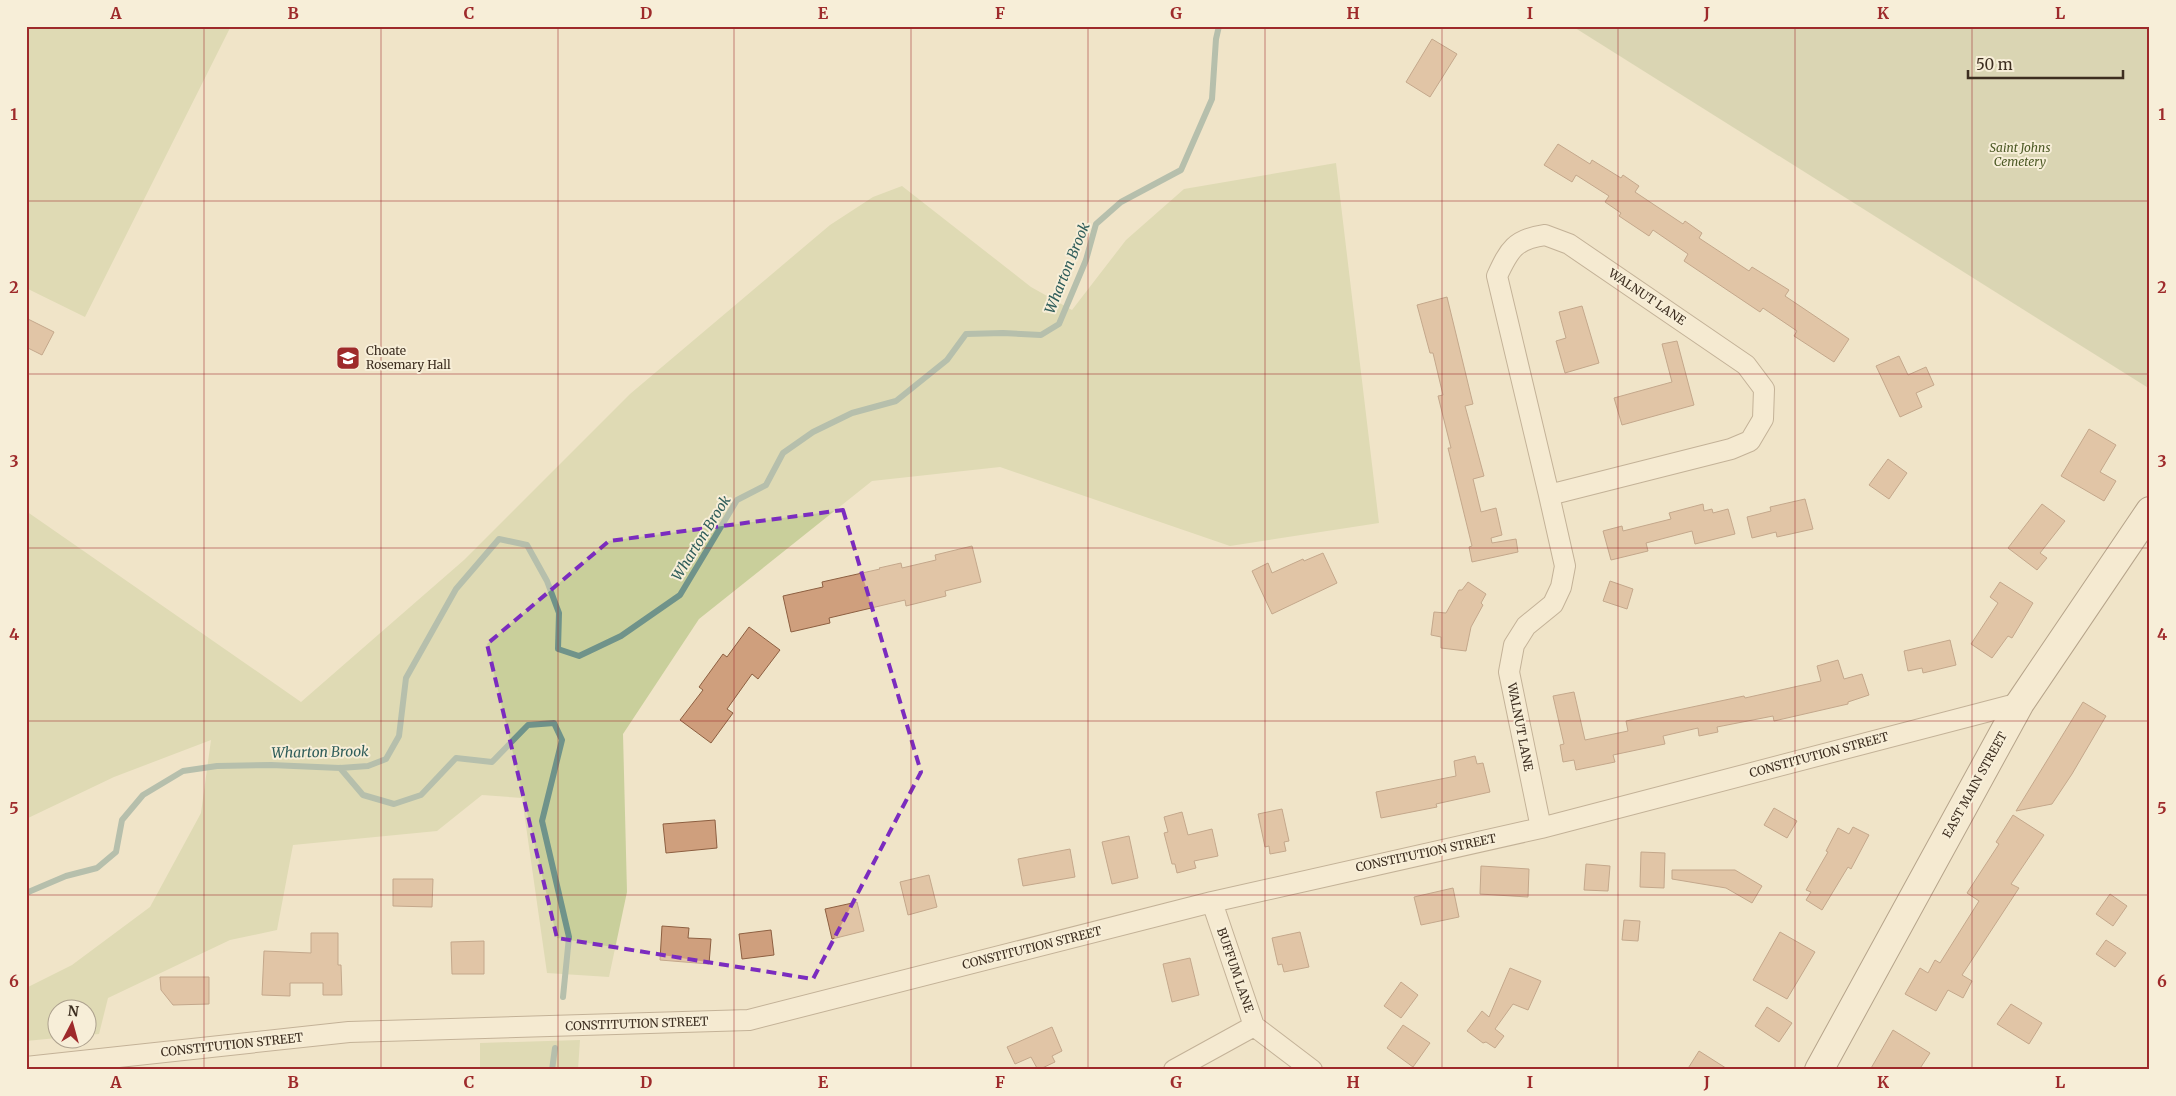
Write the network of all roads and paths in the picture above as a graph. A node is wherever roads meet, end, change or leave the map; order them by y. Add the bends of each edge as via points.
1 (1549, 495) junction
2 (2150, 511) edge
3 (2020, 703) junction
4 (1541, 828) junction
5 (1212, 902) junction
6 (1254, 1026) junction
7 (26, 1067) edge
8 (1174, 1070) edge
9 (1312, 1070) edge
10 (1819, 1070) edge

1 - 1 street, WALNUT LANE via 1496,276 1508,252 1527,238 1544,235 1569,244 1746,365 1764,389 1763,419 1750,441 1731,449
1 - 4 street, WALNUT LANE via 1565,566 1561,587 1554,604 1526,626 1514,645 1509,672
2 - 3 main road, EAST MAIN STREET
3 - 4 street, CONSTITUTION STREET
3 - 10 main road, EAST MAIN STREET
4 - 5 street, CONSTITUTION STREET
5 - 6 street, BUFFUM LANE
5 - 7 street, CONSTITUTION STREET via 749,1020 349,1032
6 - 8 street
6 - 9 street, BUFFUM LANE

